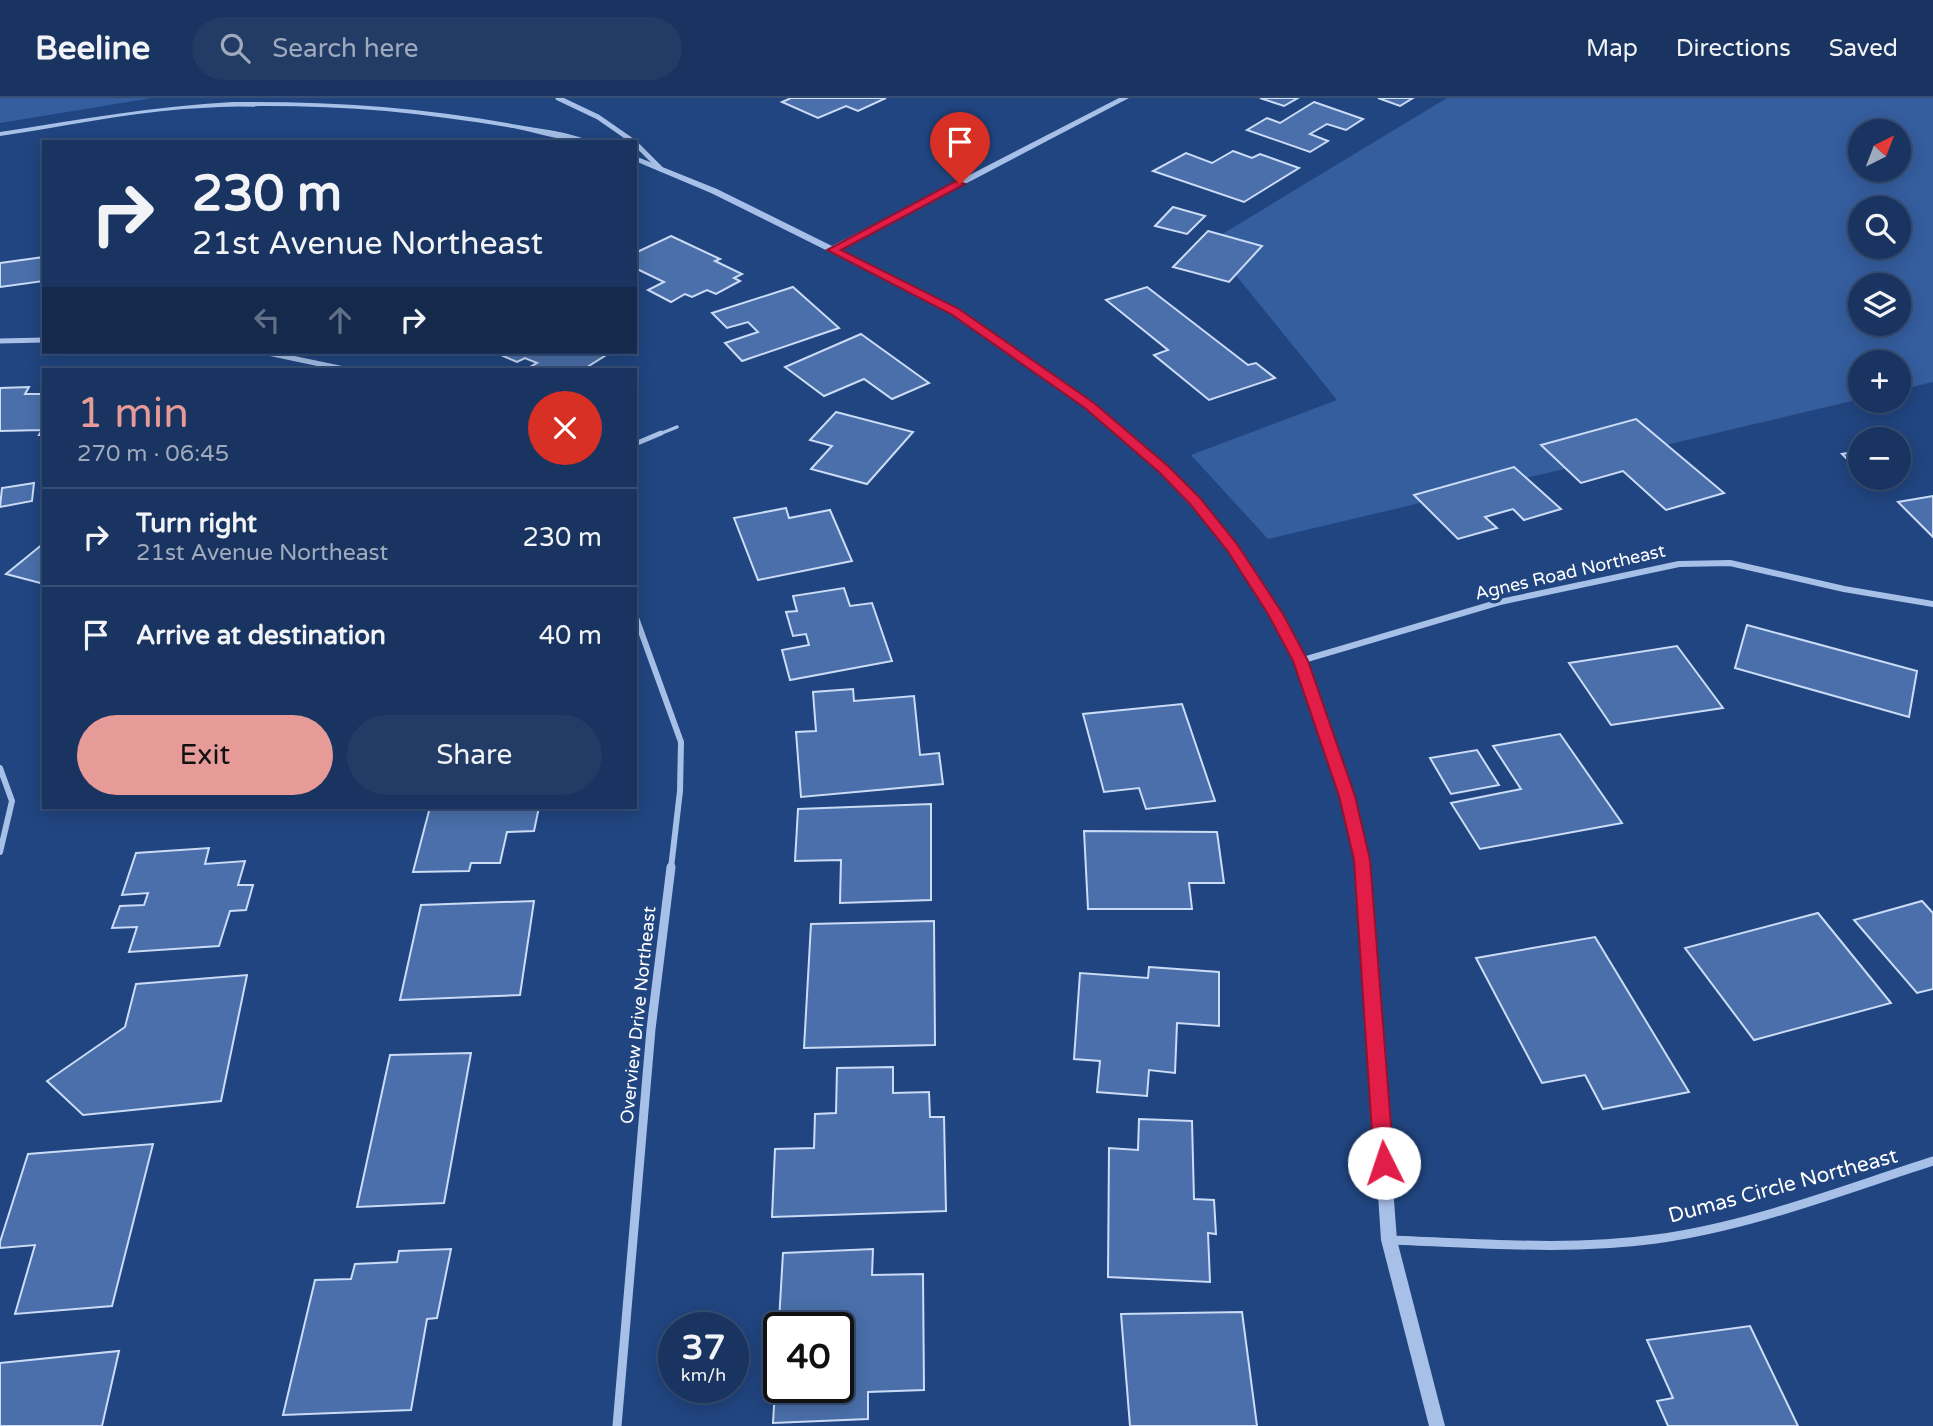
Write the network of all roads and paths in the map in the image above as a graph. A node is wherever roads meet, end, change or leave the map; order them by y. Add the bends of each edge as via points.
1 (558, 98) edge
2 (1125, 98) edge
3 (211, 102) edge
4 (0, 134) edge
5 (579, 140) edge
6 (631, 140) edge
7 (637, 145) edge
8 (637, 159) edge
9 (661, 169) junction
10 (832, 250) junction
11 (42, 340) edge
12 (0, 341) edge
13 (273, 354) edge
14 (339, 368) edge
15 (677, 427) dead end
16 (637, 443) edge
17 (1933, 604) edge
18 (637, 621) edge
19 (1300, 661) junction
20 (0, 768) edge
21 (0, 852) edge
22 (1933, 1161) edge
23 (1389, 1240) junction
24 (617, 1426) edge
25 (1437, 1426) edge

1 - 6 street via 598,117
2 - 10 street
3 - 4 street
3 - 5 street via 376,108 523,126
7 - 9 street
8 - 9 street
9 - 10 street
10 - 19 street via 955,312 1090,406 1164,469 1232,547
11 - 12 street
13 - 14 street
15 - 16 lane
17 - 19 street, Agnes Road Northeast via 1730,563 1679,564 1500,602
18 - 24 street, Overview Drive Northeast via 681,742 680,791 651,1029
19 - 23 street via 1347,796 1362,860
20 - 21 street via 12,801
22 - 23 street, Dumas Circle Northeast via 1692,1233 1555,1245
23 - 25 street

